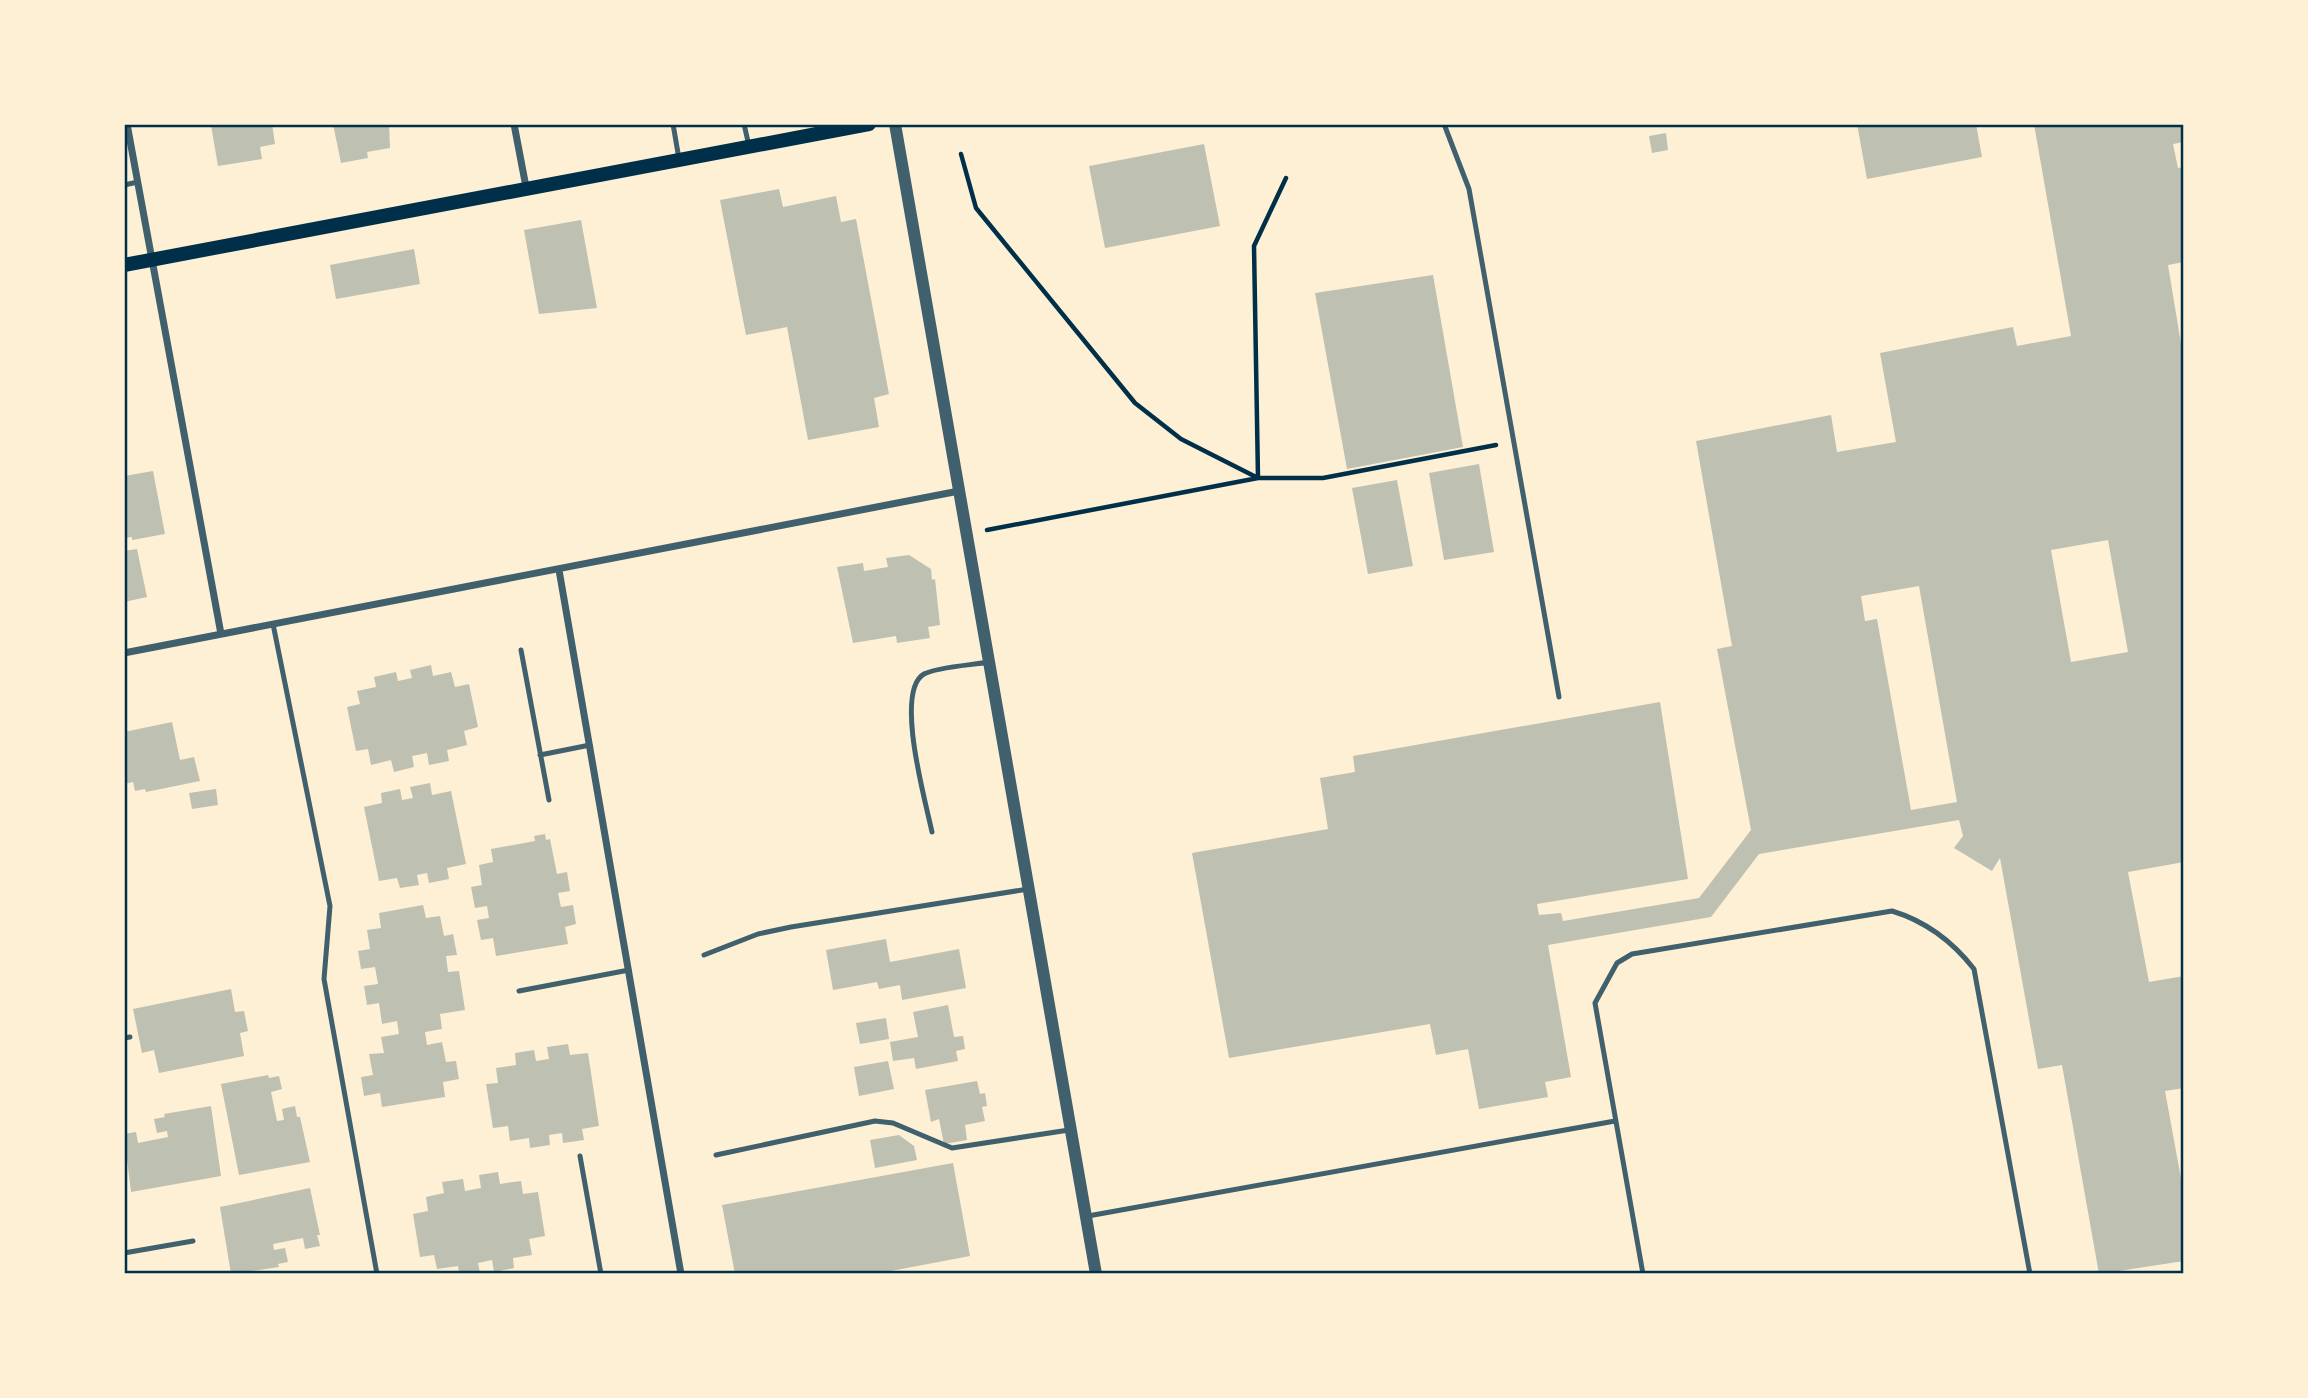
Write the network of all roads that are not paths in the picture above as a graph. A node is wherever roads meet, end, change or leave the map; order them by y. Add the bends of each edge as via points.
1 (127, 124) edge
2 (514, 124) edge
3 (673, 124) edge
4 (744, 124) edge
5 (869, 124) edge
6 (895, 124) edge
7 (1444, 124) edge
8 (835, 127) edge
9 (749, 146) junction
10 (679, 159) junction
11 (138, 183) junction
12 (124, 185) edge
13 (526, 187) junction
14 (151, 260) junction
15 (124, 265) edge
16 (959, 491) junction
17 (559, 570) junction
18 (273, 624) junction
19 (221, 634) junction
20 (521, 650) dead end
21 (124, 653) edge
22 (989, 662) junction
23 (1559, 697) dead end
24 (590, 745) junction
25 (540, 755) junction
26 (549, 800) dead end
27 (932, 832) dead end
28 (1028, 889) junction
29 (704, 955) dead end
30 (629, 970) junction
31 (519, 990) dead end
32 (1615, 1121) junction
33 (1069, 1130) junction
34 (716, 1155) dead end
35 (580, 1156) dead end
36 (1085, 1217) junction
37 (193, 1241) dead end
38 (124, 1254) edge
39 (1092, 1273) edge
40 (377, 1274) edge
41 (601, 1274) edge
42 (681, 1274) edge
43 (1643, 1274) edge
44 (2030, 1274) edge

1 - 11 street
2 - 13 street
3 - 10 lane
4 - 9 lane
5 - 8 main road
6 - 16 street
7 - 23 lane via 1469,189
8 - 9 main road
9 - 10 main road
10 - 13 main road
11 - 12 lane
11 - 14 street
13 - 14 main road
14 - 15 main road
14 - 19 street
16 - 17 street
16 - 22 street
17 - 18 street
17 - 24 street
18 - 19 street
18 - 40 lane via 330,906 324,979
19 - 21 street
20 - 25 lane
22 - 27 lane via 924,674 914,685 909,710
22 - 28 street
24 - 25 lane
24 - 30 street
25 - 26 lane
28 - 29 lane via 791,927
28 - 33 street
30 - 31 lane
30 - 42 street
32 - 36 lane
32 - 43 lane
32 - 44 lane via 1595,1003 1616,964 1632,954 1892,911 1916,918 1961,952 1974,969
33 - 34 lane via 952,1148 893,1123 875,1121
33 - 36 street
35 - 41 lane
36 - 39 street
37 - 38 lane

